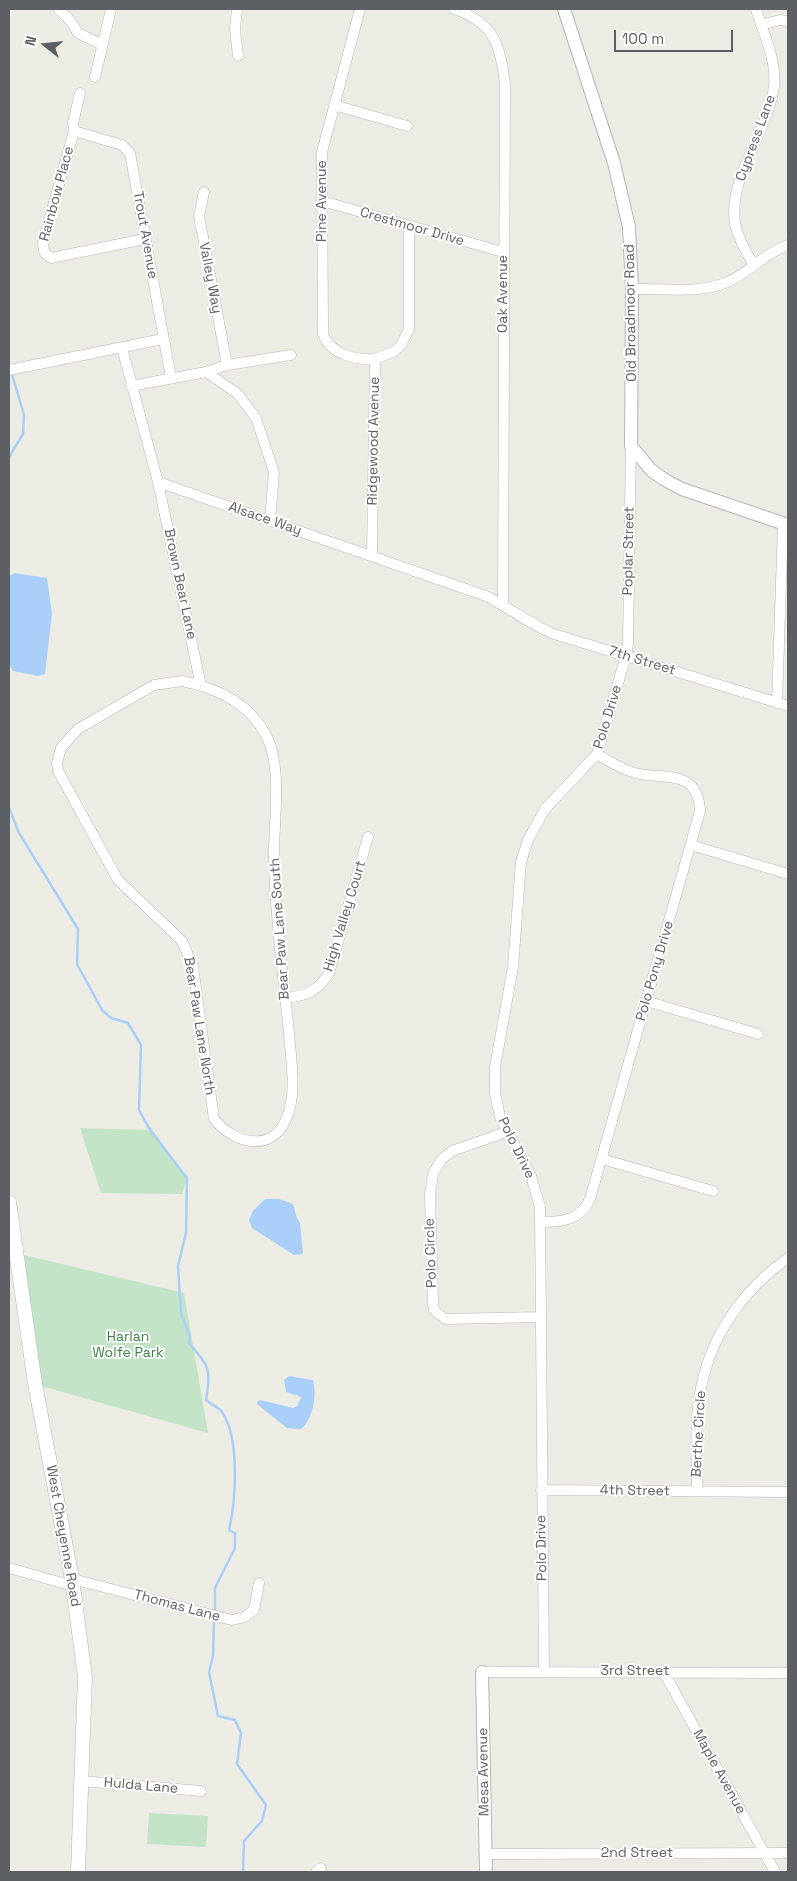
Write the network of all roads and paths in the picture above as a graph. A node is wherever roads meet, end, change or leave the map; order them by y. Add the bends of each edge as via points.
1 (58, 9) edge
2 (111, 9) edge
3 (237, 9) edge
4 (360, 9) edge
5 (454, 9) edge
6 (564, 9) edge
7 (756, 9) edge
8 (788, 21) edge
9 (761, 25) junction
10 (101, 44) junction
11 (238, 56) dead end
12 (95, 77) dead end
13 (80, 92) dead end
14 (334, 105) junction
15 (407, 126) dead end
16 (74, 132) junction
17 (204, 192) dead end
18 (322, 201) junction
19 (409, 226) junction
20 (145, 239) junction
21 (788, 245) edge
22 (503, 252) junction
23 (754, 265) junction
24 (632, 288) junction
25 (163, 339) junction
26 (122, 348) junction
27 (291, 356) dead end
28 (375, 359) junction
29 (227, 365) junction
30 (9, 370) edge
31 (206, 372) junction
32 (171, 378) junction
33 (131, 386) junction
34 (631, 446) junction
35 (158, 482) junction
36 (270, 521) junction
37 (786, 524) edge
38 (372, 555) junction
39 (502, 604) junction
40 (626, 656) junction
41 (201, 686) junction
42 (777, 703) junction
43 (788, 706) edge
44 (597, 754) junction
45 (368, 837) dead end
46 (691, 845) junction
47 (788, 874) edge
48 (286, 998) junction
49 (646, 1001) junction
50 (758, 1034) dead end
51 (506, 1132) junction
52 (268, 1139) joint
53 (602, 1160) junction
54 (713, 1191) dead end
55 (9, 1202) edge
56 (541, 1222) junction
57 (12, 1250) edge
58 (788, 1258) edge
59 (541, 1317) junction
60 (541, 1490) junction
61 (697, 1491) junction
62 (788, 1492) edge
63 (9, 1568) edge
64 (73, 1582) junction
65 (259, 1583) dead end
66 (663, 1671) junction
67 (482, 1672) joint
68 (544, 1672) junction
69 (788, 1673) edge
70 (81, 1781) junction
71 (201, 1792) dead end
72 (764, 1853) junction
73 (788, 1853) edge
74 (485, 1854) junction
75 (78, 1872) edge
76 (486, 1872) edge
77 (775, 1872) edge

1 - 10 street via 70,18 78,33
2 - 10 street
3 - 11 street
4 - 14 street, Pine Avenue
5 - 22 street, Oak Avenue via 492,32 503,63
6 - 24 street, Old Broadmoor Road via 626,205
7 - 9 street, Cypress Lane
8 - 9 street
9 - 23 street, Cypress Lane via 774,72 773,96 736,192 734,216 742,244
10 - 12 street
13 - 16 street, Rainbow Place
14 - 15 street
14 - 18 street, Pine Avenue via 322,152
16 - 20 street, Trout Avenue via 122,146 130,153
16 - 20 street, Rainbow Place via 43,242 44,252 51,258
17 - 29 street, Valley Way via 199,216
18 - 19 street, Crestmoor Drive
18 - 28 street, Pine Avenue via 322,334 326,342 342,354
19 - 22 street, Crestmoor Drive
19 - 28 street, Ridgewood Avenue via 409,329 395,351
20 - 25 street, Trout Avenue
21 - 23 street via 767,254
22 - 39 street, Oak Avenue
23 - 24 street via 737,277 715,286
24 - 34 street, Old Broadmoor Road
25 - 26 street
25 - 32 street, Trout Avenue
26 - 30 street
26 - 33 street
27 - 29 street
28 - 38 street, Ridgewood Avenue
29 - 31 street
31 - 32 street
31 - 36 street via 238,394 256,418 274,472
32 - 33 street
33 - 35 street
34 - 37 street via 651,470 665,480 701,496
34 - 40 street, Poplar Street
35 - 36 street, Alsace Way
35 - 41 street, Brown Bear Lane
36 - 38 street, Alsace Way
37 - 42 street
38 - 39 street, Alsace Way
39 - 40 street, 7th Street via 551,633
40 - 42 street, 7th Street
40 - 44 street, Polo Drive
41 - 48 street, Bear Paw Lane South via 244,706 262,728 272,754 276,906
41 - 52 street, Bear Paw Lane North via 182,681 154,685 78,729 61,748 58,771 118,880 175,933 186,948 193,967 214,1119 239,1139 248,1142
42 - 43 street, 7th Street
44 - 46 street, Polo Pony Drive via 627,770 671,776 691,787 698,797 700,811
44 - 51 street, Polo Drive via 545,809 524,851 513,967 495,1067 497,1104
45 - 48 street, High Valley Court via 329,973 316,990 301,997
46 - 47 street
46 - 49 street, Polo Pony Drive
48 - 52 street, Bear Paw Lane South via 292,1064 290,1103 287,1118
49 - 50 street
49 - 53 street, Polo Pony Drive
51 - 56 street, Polo Drive via 531,1176 539,1198
51 - 59 street, Polo Circle via 452,1151 441,1160 433,1174 430,1195 432,1303 434,1310 446,1319
53 - 54 street
53 - 56 street, Polo Pony Drive via 586,1207 566,1221
55 - 57 main road, West Cheyenne Road
56 - 59 street, Polo Drive
57 - 64 main road, West Cheyenne Road
58 - 61 street, Berthe Circle via 764,1276 742,1301 726,1323 710,1355 698,1406
59 - 60 street, Polo Drive
60 - 61 street, 4th Street
60 - 68 street, Polo Drive
61 - 62 street, 4th Street
63 - 64 street, Thomas Lane
64 - 65 street, Thomas Lane via 232,1620 254,1610
64 - 70 main road, West Cheyenne Road via 85,1683
66 - 68 street, 3rd Street
66 - 69 street, 3rd Street
66 - 72 street, Maple Avenue
67 - 68 street, 3rd Street
67 - 74 street, Mesa Avenue
70 - 71 street, Hulda Lane
70 - 75 main road, West Cheyenne Road
72 - 73 street, 2nd Street
72 - 74 street, 2nd Street
72 - 77 street, Maple Avenue
74 - 76 street, Mesa Avenue

